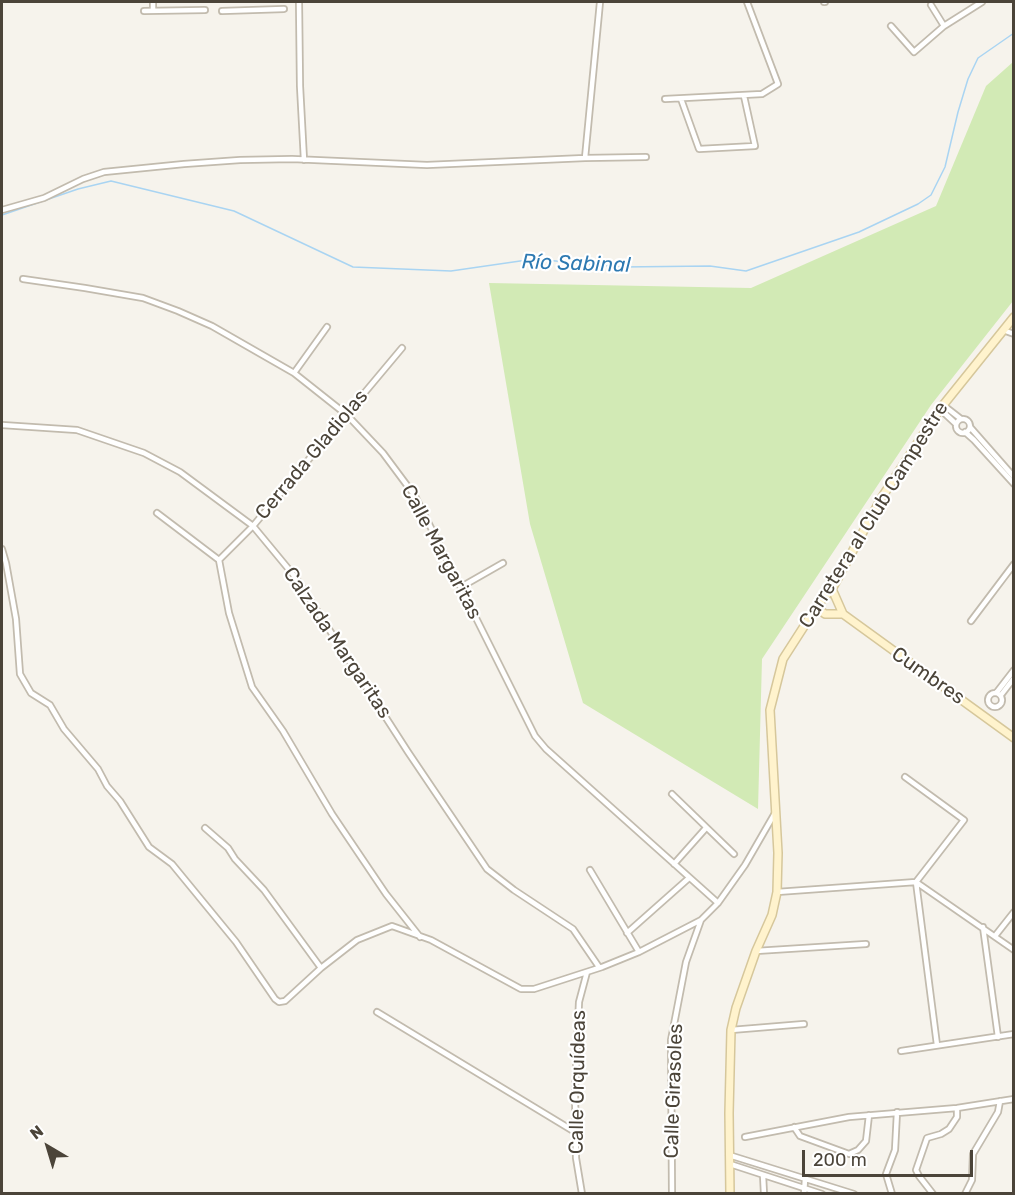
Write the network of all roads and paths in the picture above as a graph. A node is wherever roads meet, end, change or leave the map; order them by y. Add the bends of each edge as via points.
1 (153, 2) edge
2 (194, 2) edge
3 (231, 2) edge
4 (272, 2) edge
5 (299, 2) edge
6 (600, 2) edge
7 (750, 2) edge
8 (982, 2) edge
9 (931, 5) dead end
10 (273, 9) junction
11 (284, 9) dead end
12 (194, 10) junction
13 (205, 10) dead end
14 (231, 10) junction
15 (144, 11) dead end
16 (153, 11) junction
17 (222, 11) dead end
18 (891, 26) dead end
19 (944, 26) junction
20 (744, 96) junction
21 (665, 99) dead end
22 (681, 99) junction
23 (585, 158) junction
24 (645, 158) dead end
25 (304, 160) junction
26 (2, 210) edge
27 (22, 279) dead end
28 (1014, 317) edge
29 (327, 327) dead end
30 (1003, 330) junction
31 (1014, 334) edge
32 (402, 348) dead end
33 (294, 373) junction
34 (941, 407) junction
35 (347, 415) junction
36 (961, 419) junction
37 (956, 424) junction
38 (2, 425) edge
39 (970, 427) junction
40 (965, 432) junction
41 (1014, 477) edge
42 (1014, 484) edge
43 (157, 513) dead end
44 (253, 526) junction
45 (2, 549) edge
46 (219, 560) junction
47 (503, 563) dead end
48 (1014, 564) edge
49 (461, 586) junction
50 (832, 589) junction
51 (819, 603) junction
52 (843, 614) junction
53 (971, 621) dead end
54 (1014, 669) edge
55 (1014, 678) edge
56 (999, 694) junction
57 (989, 704) junction
58 (981, 714) junction
59 (1014, 738) edge
60 (905, 777) dead end
61 (672, 794) dead end
62 (775, 813) junction
63 (205, 828) dead end
64 (706, 828) junction
65 (734, 854) dead end
66 (674, 864) junction
67 (590, 870) dead end
68 (689, 878) junction
69 (916, 882) junction
70 (777, 892) junction
71 (718, 903) junction
72 (1014, 912) edge
73 (701, 920) junction
74 (983, 927) junction
75 (627, 933) junction
76 (995, 936) junction
77 (420, 937) junction
78 (866, 944) dead end
79 (1014, 950) edge
80 (756, 951) junction
81 (639, 952) junction
82 (599, 967) junction
83 (321, 968) junction
84 (587, 972) junction
85 (377, 1012) dead end
86 (804, 1024) dead end
87 (731, 1030) junction
88 (1014, 1034) edge
89 (998, 1037) junction
90 (937, 1045) junction
91 (902, 1051) dead end
92 (1014, 1099) edge
93 (1000, 1101) junction
94 (957, 1108) junction
95 (897, 1112) junction
96 (869, 1115) junction
97 (794, 1127) junction
98 (575, 1132) junction
99 (745, 1137) dead end
100 (729, 1155) junction
101 (730, 1164) junction
102 (765, 1166) junction
103 (764, 1175) junction
104 (805, 1179) junction
105 (804, 1191) edge
106 (847, 1192) edge
107 (582, 1194) edge
108 (672, 1194) edge
109 (730, 1194) edge
110 (764, 1194) edge
111 (822, 1194) edge
112 (854, 1194) edge
113 (892, 1194) edge
114 (933, 1194) edge
115 (965, 1194) edge

1 - 16 street
2 - 12 street
3 - 14 street
4 - 10 street
5 - 25 street
6 - 23 street
7 - 20 street via 778,84 762,94
8 - 19 street
9 - 19 street
10 - 11 street
10 - 14 street
12 - 13 street
12 - 16 street
14 - 17 street
15 - 16 street
18 - 19 street via 914,52
20 - 22 street
20 - 22 street via 755,146 699,149
21 - 22 street
23 - 24 street
23 - 25 street via 427,165
25 - 26 street via 240,160 104,172 44,198
27 - 33 street, Calle Margaritas via 143,298 212,326
28 - 30 street, Carretera al Club Campestre
29 - 33 street
30 - 31 street
30 - 34 street, Carretera al Club Campestre
32 - 35 street, Cerrada Gladiolas
33 - 35 street, Calle Margaritas
34 - 36 street
34 - 37 street
34 - 50 street, Carretera al Club Campestre via 882,496
35 - 44 street, Cerrada Gladiolas
35 - 49 street, Calle Margaritas via 383,453 415,496
36 - 37 street
36 - 39 street via 968,420
37 - 40 street via 958,431
38 - 44 street, Calzada Margaritas via 77,430 144,453 180,472
39 - 40 street
39 - 41 street
40 - 42 street
43 - 46 street
44 - 46 street, Cerrada Gladiolas
44 - 82 street, Calzada Margaritas via 296,578 487,869 573,929
45 - 83 street via 14,602 20,674 31,693 50,705 149,847 172,864 236,942 275,999 285,1000
46 - 77 street via 229,614 252,687 332,814
47 - 49 street
48 - 53 street
49 - 66 street, Calle Margaritas via 535,736
50 - 51 street, Carretera al Club Campestre
50 - 52 street, Cumbres
51 - 52 street, Cumbres via 825,614
51 - 62 street, Carretera al Club Campestre via 783,659 770,711
52 - 58 street, Cumbres
54 - 56 street
55 - 56 street
56 - 57 street via 989,695
56 - 57 street via 1001,705
57 - 58 street
58 - 59 street, Cumbres
60 - 69 street via 964,820
61 - 64 street
62 - 70 street, Carretera al Club Campestre
62 - 71 street via 746,865
63 - 83 street via 228,848
64 - 65 street
64 - 66 street
66 - 68 street, Calle Margaritas
67 - 75 street
68 - 71 street, Calle Margaritas
68 - 75 street
69 - 70 street
69 - 74 street
69 - 90 street
70 - 80 street, Carretera al Club Campestre via 772,915
71 - 73 street
72 - 76 street
73 - 81 street
73 - 108 street, Calle Girasoles via 686,962 672,1040
74 - 76 street
74 - 89 street
75 - 81 street
76 - 79 street
77 - 83 street via 392,926 357,940
77 - 84 street via 521,989 534,989
78 - 80 street
80 - 87 street, Carretera al Club Campestre
81 - 82 street
82 - 84 street
84 - 98 street, Calle Orquídeas via 577,1024
85 - 98 street
86 - 87 street
87 - 100 street, Carretera al Club Campestre
88 - 89 street
89 - 90 street
90 - 91 street
92 - 93 street
93 - 94 street
93 - 115 street via 998,1112 973,1155 972,1180
94 - 95 street
94 - 114 street via 957,1117 949,1129 927,1138 916,1170
95 - 96 street
95 - 113 street via 895,1150 886,1174
96 - 97 street
96 - 97 street via 866,1141 849,1154 800,1136
97 - 99 street
98 - 107 street, Calle Orquídeas
100 - 101 street, Carretera al Club Campestre
100 - 102 street
101 - 103 street
101 - 109 street, Carretera al Club Campestre
102 - 103 street
102 - 104 street
103 - 105 street
103 - 110 street
104 - 105 street
104 - 106 street
105 - 111 street
106 - 112 street

